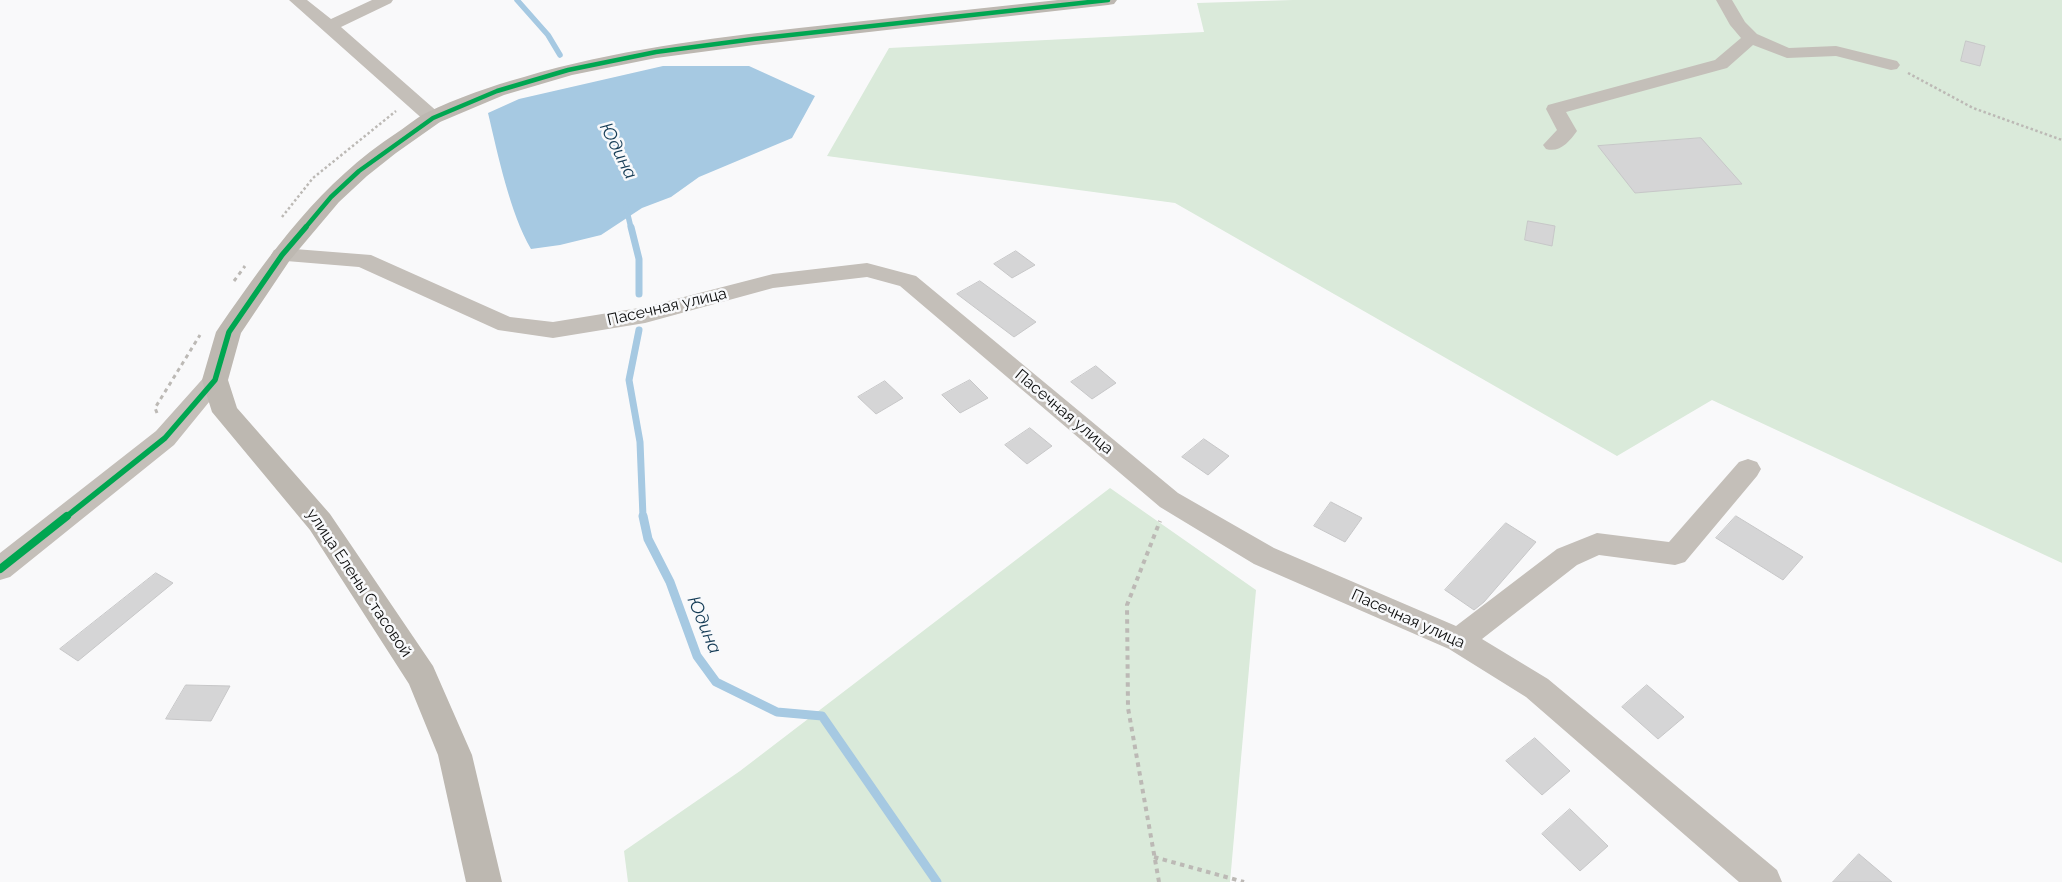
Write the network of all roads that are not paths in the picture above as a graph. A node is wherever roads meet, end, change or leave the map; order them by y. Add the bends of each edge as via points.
1 (297, 0) edge
2 (385, 0) edge
3 (1108, 0) edge
4 (1724, 0) edge
5 (1080, 1) edge
6 (330, 26) junction
7 (1751, 38) junction
8 (1891, 65) road end
9 (433, 118) junction
10 (1553, 145) dead end
11 (282, 255) junction
12 (215, 380) junction
13 (1748, 469) dead end
14 (0, 569) edge
15 (1459, 640) junction
16 (484, 882) edge
17 (1765, 882) edge

1 - 6 street
2 - 6 street
3 - 5 main road
4 - 7 street via 1738,26
5 - 9 main road via 754,39 610,60 497,91
6 - 9 street
7 - 8 street via 1787,53 1836,51
7 - 10 street via 1721,64 1555,109 1567,131
9 - 11 main road via 359,171 331,197
11 - 12 main road via 229,332
11 - 15 street, Пасечная улица via 363,260 506,324 553,330 645,315 773,281 867,270 908,281 1169,500 1264,556
12 - 14 street via 165,438
12 - 16 main road, улица Елены Стасовой via 225,412 320,522 422,676 455,756
13 - 15 street via 1676,554 1597,544 1567,557
15 - 17 street, Пасечная улица via 1537,688

